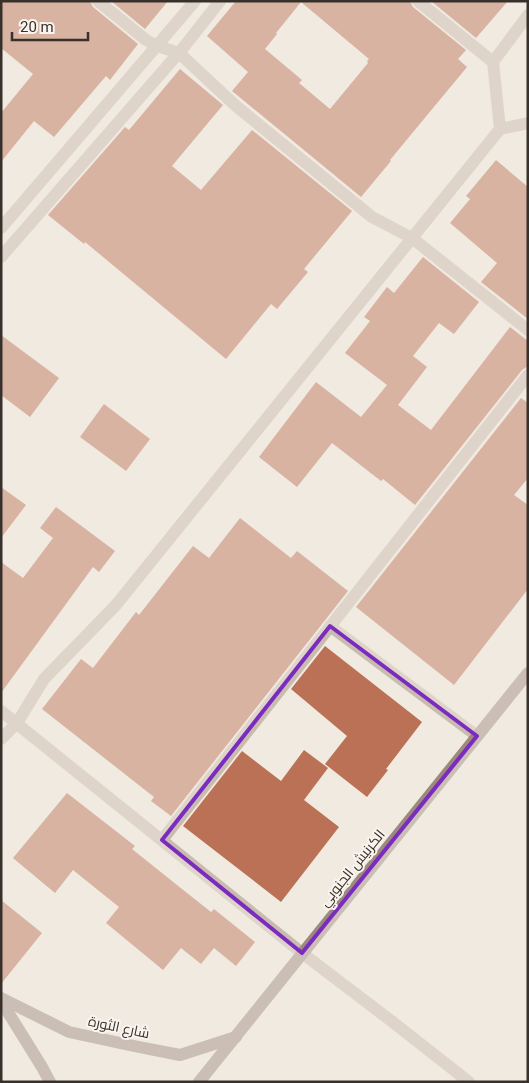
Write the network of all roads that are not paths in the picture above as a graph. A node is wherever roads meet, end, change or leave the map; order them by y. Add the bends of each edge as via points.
1 (98, 1) edge
2 (195, 1) edge
3 (220, 1) edge
4 (418, 1) edge
5 (528, 15) edge
6 (157, 46) junction
7 (178, 53) junction
8 (492, 62) junction
9 (528, 123) edge
10 (500, 129) junction
11 (1, 228) edge
12 (412, 238) junction
13 (1, 257) edge
14 (528, 330) edge
15 (528, 375) edge
16 (330, 626) junction
17 (528, 673) edge
18 (1, 711) edge
19 (16, 723) junction
20 (477, 736) junction
21 (1, 739) edge
22 (162, 840) junction
23 (302, 953) junction
24 (1, 999) edge
25 (237, 1037) junction
26 (50, 1082) edge
27 (199, 1082) edge
28 (469, 1082) edge

1 - 6 street
2 - 6 street
3 - 7 street
4 - 8 street
5 - 8 street
6 - 7 street
6 - 11 street
7 - 12 street via 236,106 372,217
7 - 13 street
8 - 10 street
9 - 10 street
10 - 12 street
12 - 14 street
12 - 19 street via 116,605 44,679
15 - 16 street
16 - 20 street
16 - 22 street
17 - 20 main road, الكرنيش الجنوبي
18 - 19 street
19 - 21 street
19 - 22 street
20 - 23 main road, الكرنيش الجنوبي
22 - 23 street
23 - 25 main road, الكرنيش الجنوبي
23 - 28 street
24 - 25 main road, شارع الثورة via 70,1032 180,1054
24 - 26 main road, شارع الثورة
25 - 27 main road, الكرنيش الجنوبي

